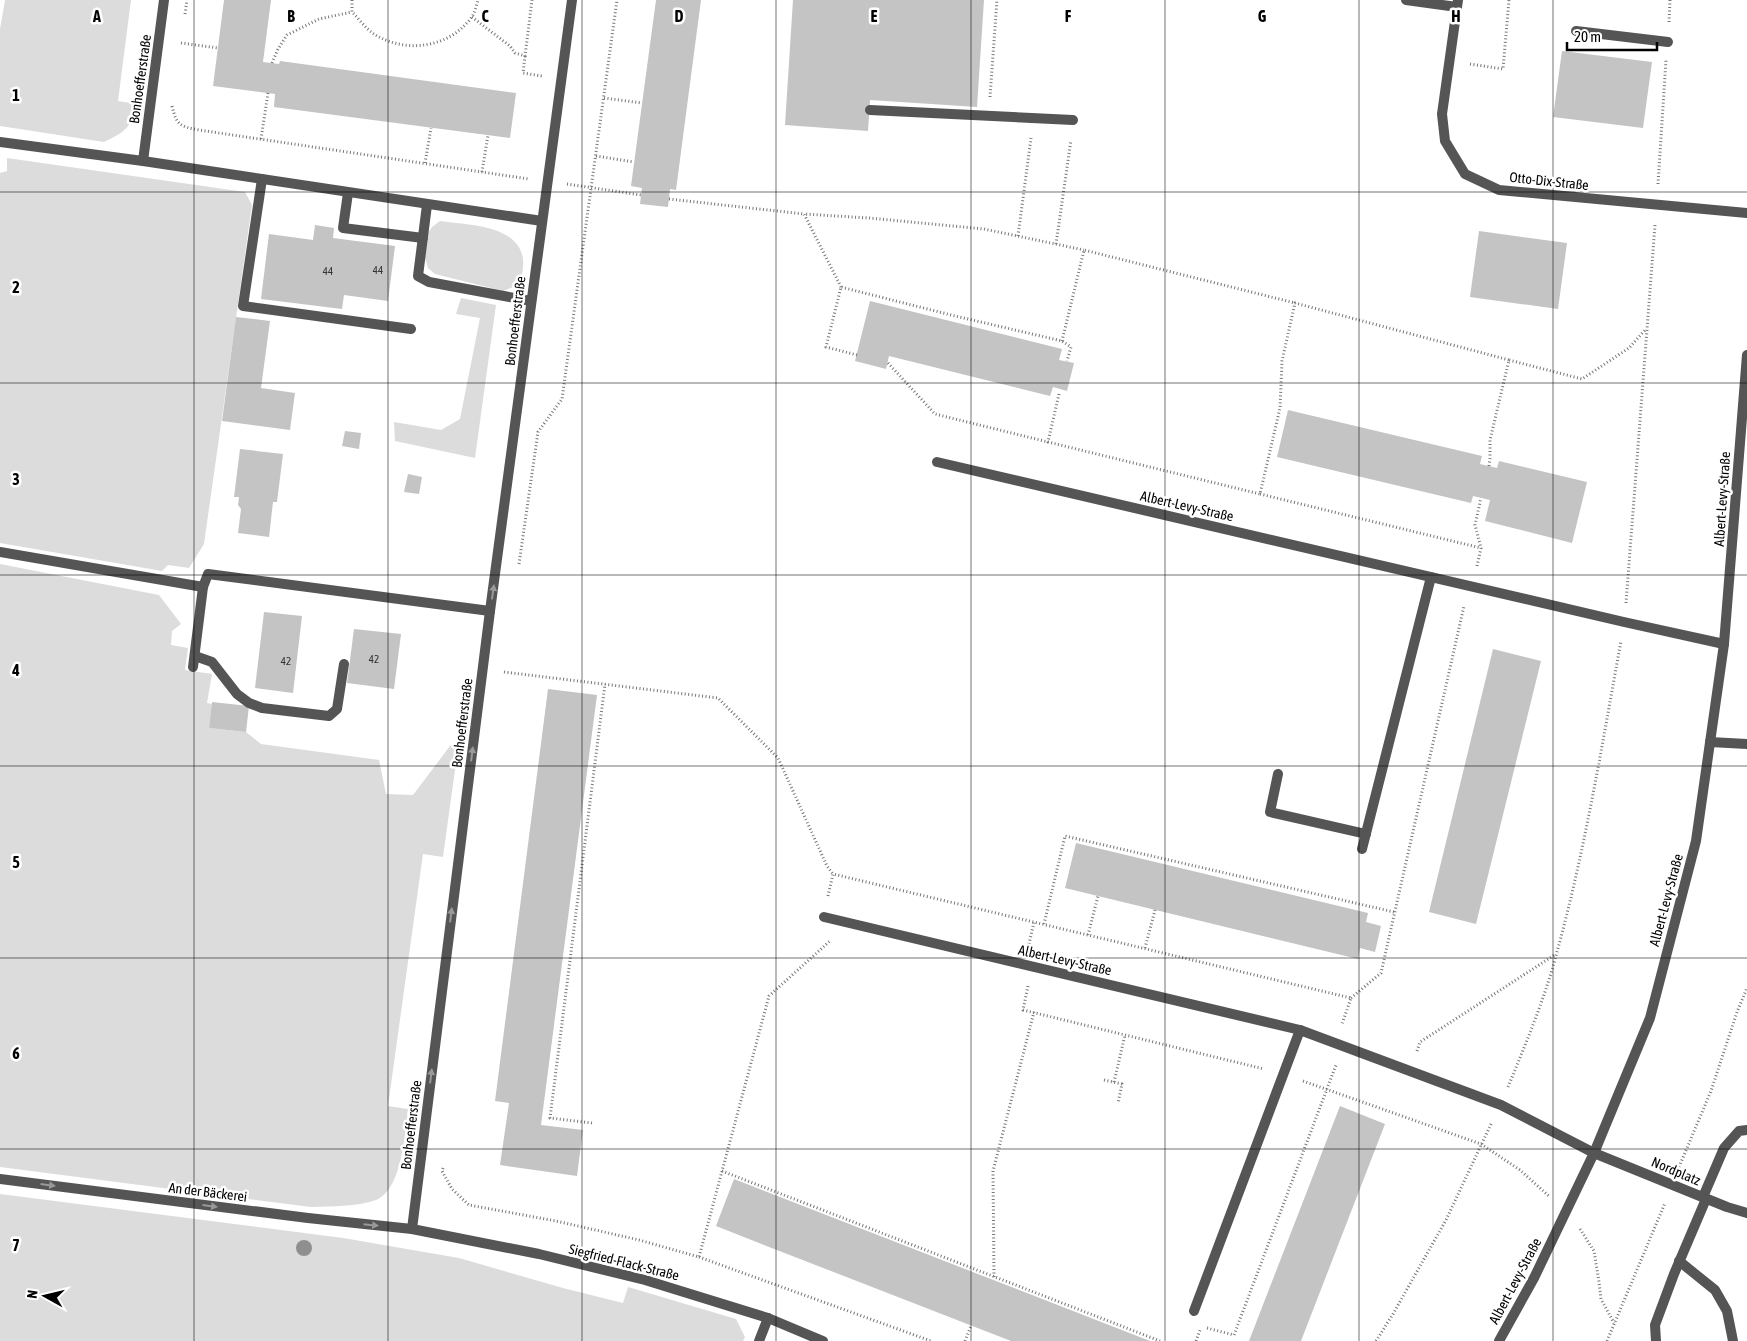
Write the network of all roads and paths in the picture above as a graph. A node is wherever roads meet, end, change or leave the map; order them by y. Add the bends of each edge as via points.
1 (164, 0) edge
2 (352, 0) edge
3 (478, 0) edge
4 (532, 0) edge
5 (572, 0) edge
6 (617, 0) edge
7 (997, 0) edge
8 (1406, 0) edge
9 (1509, 0) edge
10 (1670, 0) edge
11 (1457, 3) edge
12 (352, 12) junction
13 (472, 17) junction
14 (1576, 31) dead end
15 (1668, 42) junction
16 (181, 43) dead end
17 (218, 48) dead end
18 (1449, 61) junction
19 (272, 63) dead end
20 (268, 93) dead end
21 (604, 98) junction
22 (642, 102) dead end
23 (172, 105) dead end
24 (870, 110) dead end
25 (988, 116) junction
26 (1034, 118) junction
27 (1074, 120) joint
28 (431, 128) dead end
29 (488, 135) dead end
30 (261, 139) junction
31 (0, 142) edge
32 (596, 156) junction
33 (143, 161) junction
34 (634, 162) dead end
35 (425, 164) junction
36 (482, 172) junction
37 (262, 180) junction
38 (547, 182) junction
39 (591, 188) junction
40 (348, 193) junction
41 (641, 195) dead end
42 (669, 199) dead end
43 (427, 205) junction
44 (1657, 206) junction
45 (1747, 213) edge
46 (804, 214) junction
47 (542, 221) junction
48 (1018, 236) junction
49 (423, 238) junction
50 (1056, 244) junction
51 (1084, 250) junction
52 (841, 287) junction
53 (531, 301) junction
54 (1295, 303) junction
55 (1646, 328) junction
56 (411, 329) dead end
57 (1062, 341) junction
58 (857, 355) dead end
59 (1747, 355) edge
60 (1509, 360) junction
61 (1067, 361) dead end
62 (888, 363) dead end
63 (1059, 394) dead end
64 (1048, 442) junction
65 (937, 462) dead end
66 (1489, 466) dead end
67 (1260, 494) junction
68 (1481, 498) dead end
69 (0, 552) edge
70 (519, 566) dead end
71 (1431, 577) junction
72 (1469, 586) junction
73 (204, 587) junction
74 (490, 611) junction
75 (1624, 622) junction
76 (1724, 644) junction
77 (505, 663) dead end
78 (344, 664) dead end
79 (605, 684) junction
80 (1710, 742) junction
81 (1747, 744) edge
82 (1278, 774) dead end
83 (1366, 834) junction
84 (1362, 849) dead end
85 (833, 874) junction
86 (1098, 896) dead end
87 (1155, 910) dead end
88 (1394, 912) junction
89 (824, 916) joint
90 (850, 923) junction
91 (1044, 924) junction
92 (1088, 935) junction
93 (1145, 948) junction
94 (1557, 954) junction
95 (1032, 966) junction
96 (1352, 998) junction
97 (1034, 1012) junction
98 (1300, 1030) junction
99 (1125, 1035) junction
100 (1340, 1045) junction
101 (1408, 1070) junction
102 (1284, 1074) junction
103 (1104, 1080) dead end
104 (1114, 1082) junction
105 (1326, 1090) junction
106 (1118, 1103) dead end
107 (1501, 1105) junction
108 (592, 1123) dead end
109 (1747, 1130) edge
110 (1481, 1144) junction
111 (1594, 1153) junction
112 (443, 1163) dead end
113 (722, 1171) junction
114 (0, 1179) edge
115 (1704, 1198) junction
116 (1747, 1212) edge
117 (1566, 1213) junction
118 (412, 1229) junction
119 (699, 1256) junction
120 (1679, 1261) junction
121 (994, 1277) junction
122 (1194, 1310) dead end
123 (768, 1318) junction
124 (1614, 1323) dead end
125 (971, 1326) dead end
126 (759, 1341) edge
127 (823, 1341) edge
128 (931, 1341) edge
129 (965, 1341) edge
130 (1160, 1341) edge
131 (1196, 1341) edge
132 (1376, 1341) edge
133 (1499, 1341) edge
134 (1656, 1341) edge
135 (1733, 1341) edge

1 - 33 street, Bonhoefferstraße
2 - 12 path
3 - 13 path
4 - 13 path via 524,56 515,53
5 - 38 street, Bonhoefferstraße
6 - 21 path
7 - 25 path
8 - 11 street, Otto-Dix-Straße
9 - 18 path via 1503,69
10 - 15 path
11 - 18 street, Otto-Dix-Straße
12 - 13 path via 373,34 396,44 419,47 451,38
12 - 19 path via 319,18 287,35
14 - 15 street
15 - 44 path
16 - 17 path
18 - 44 street, Otto-Dix-Straße via 1442,114 1445,141 1465,174 1499,190
20 - 30 path
21 - 22 path
21 - 32 path
23 - 30 path via 176,120 184,127
24 - 25 street
25 - 26 street
26 - 27 street
26 - 48 path
27 - 50 path
28 - 35 path
29 - 36 path
30 - 35 path
31 - 33 street
32 - 34 path
32 - 39 path
33 - 37 street
35 - 36 path
36 - 38 path
37 - 40 street
37 - 56 street via 244,306
38 - 39 path
38 - 47 street, Bonhoefferstraße
39 - 41 path
39 - 70 path via 562,399 538,432
40 - 43 street
40 - 49 street via 343,228
42 - 46 path
43 - 47 street
43 - 49 street
44 - 45 street, Otto-Dix-Straße
44 - 55 path
46 - 48 path via 984,229
46 - 52 path
47 - 53 street, Bonhoefferstraße
48 - 50 path
49 - 53 street via 418,276 428,282
50 - 51 path
51 - 54 path
51 - 57 path
52 - 57 path
52 - 58 path via 826,347
74 -> 53 street, Bonhoefferstraße
54 - 60 path
54 - 67 path via 1282,361 1280,408
55 - 60 path via 1629,348 1582,379
55 - 75 path
57 - 61 path via 1071,347
59 - 76 street, Albert-Levy-Straße
60 - 66 path via 1490,440
62 - 64 path via 935,414
63 - 64 path
64 - 67 path
65 - 71 street, Albert-Levy-Straße
67 - 68 path via 1480,546 1475,525
69 - 73 street
71 - 72 street, Albert-Levy-Straße
71 - 83 street
72 - 75 street, Albert-Levy-Straße
72 - 88 path
73 - 74 street via 208,574
73 - 78 street via 194,662 212,662 237,694 249,703 262,708 329,716 337,709
118 -> 74 street, Bonhoefferstraße
75 - 76 street, Albert-Levy-Straße
75 - 94 path via 1582,854
76 - 80 street, Albert-Levy-Straße
77 - 79 path via 504,672
79 - 85 path via 718,698 778,758
79 - 108 path via 550,1118
80 - 81 street
80 - 111 street, Albert-Levy-Straße via 1696,841 1650,1018
82 - 83 street via 1270,812
83 - 84 street
85 - 89 path
85 - 91 path
86 - 92 path
87 - 93 path
88 - 91 path via 1065,836
88 - 96 path via 1381,973
89 - 90 street, Albert-Levy-Straße
90 - 95 street, Albert-Levy-Straße
90 - 113 path via 769,996
91 - 92 path
92 - 93 path
93 - 96 path
94 - 101 path via 1420,1042
94 - 107 path
95 - 97 path via 1023,1010
95 - 98 street, Albert-Levy-Straße
96 - 100 path
97 - 99 path
97 - 121 path via 993,1171
98 - 100 street, Albert-Levy-Straße
98 - 102 street
99 - 102 path
99 - 104 path
100 - 101 street, Albert-Levy-Straße
100 - 105 path
101 - 107 street, Albert-Levy-Straße
102 - 105 path
102 - 122 street
103 - 104 path
104 - 106 path via 1122,1084
105 - 110 path
105 - 131 path via 1234,1335 1202,1326
107 - 110 path
107 - 111 street, Albert-Levy-Straße
109 - 115 street via 1739,1131 1724,1148
110 - 117 path via 1520,1170
110 - 132 path via 1446,1220
111 - 115 street, Nordplatz
111 - 117 street, Albert-Levy-Straße
112 - 119 path via 442,1171 452,1189 469,1205 556,1221
113 - 119 path
113 - 121 path
114 -> 118 street, An der Bäckerei
115 - 116 street, Nordplatz
115 - 120 street
117 - 124 path via 1594,1251 1600,1299
117 - 133 street, Albert-Levy-Straße
118 - 123 street, Siegfried-Flack-Straße via 539,1254 645,1280
119 - 128 path
120 - 134 street via 1655,1325
120 - 135 street via 1715,1290 1726,1311
121 - 130 path
123 - 126 street
123 - 127 street, Siegfried-Flack-Straße
125 - 129 path

